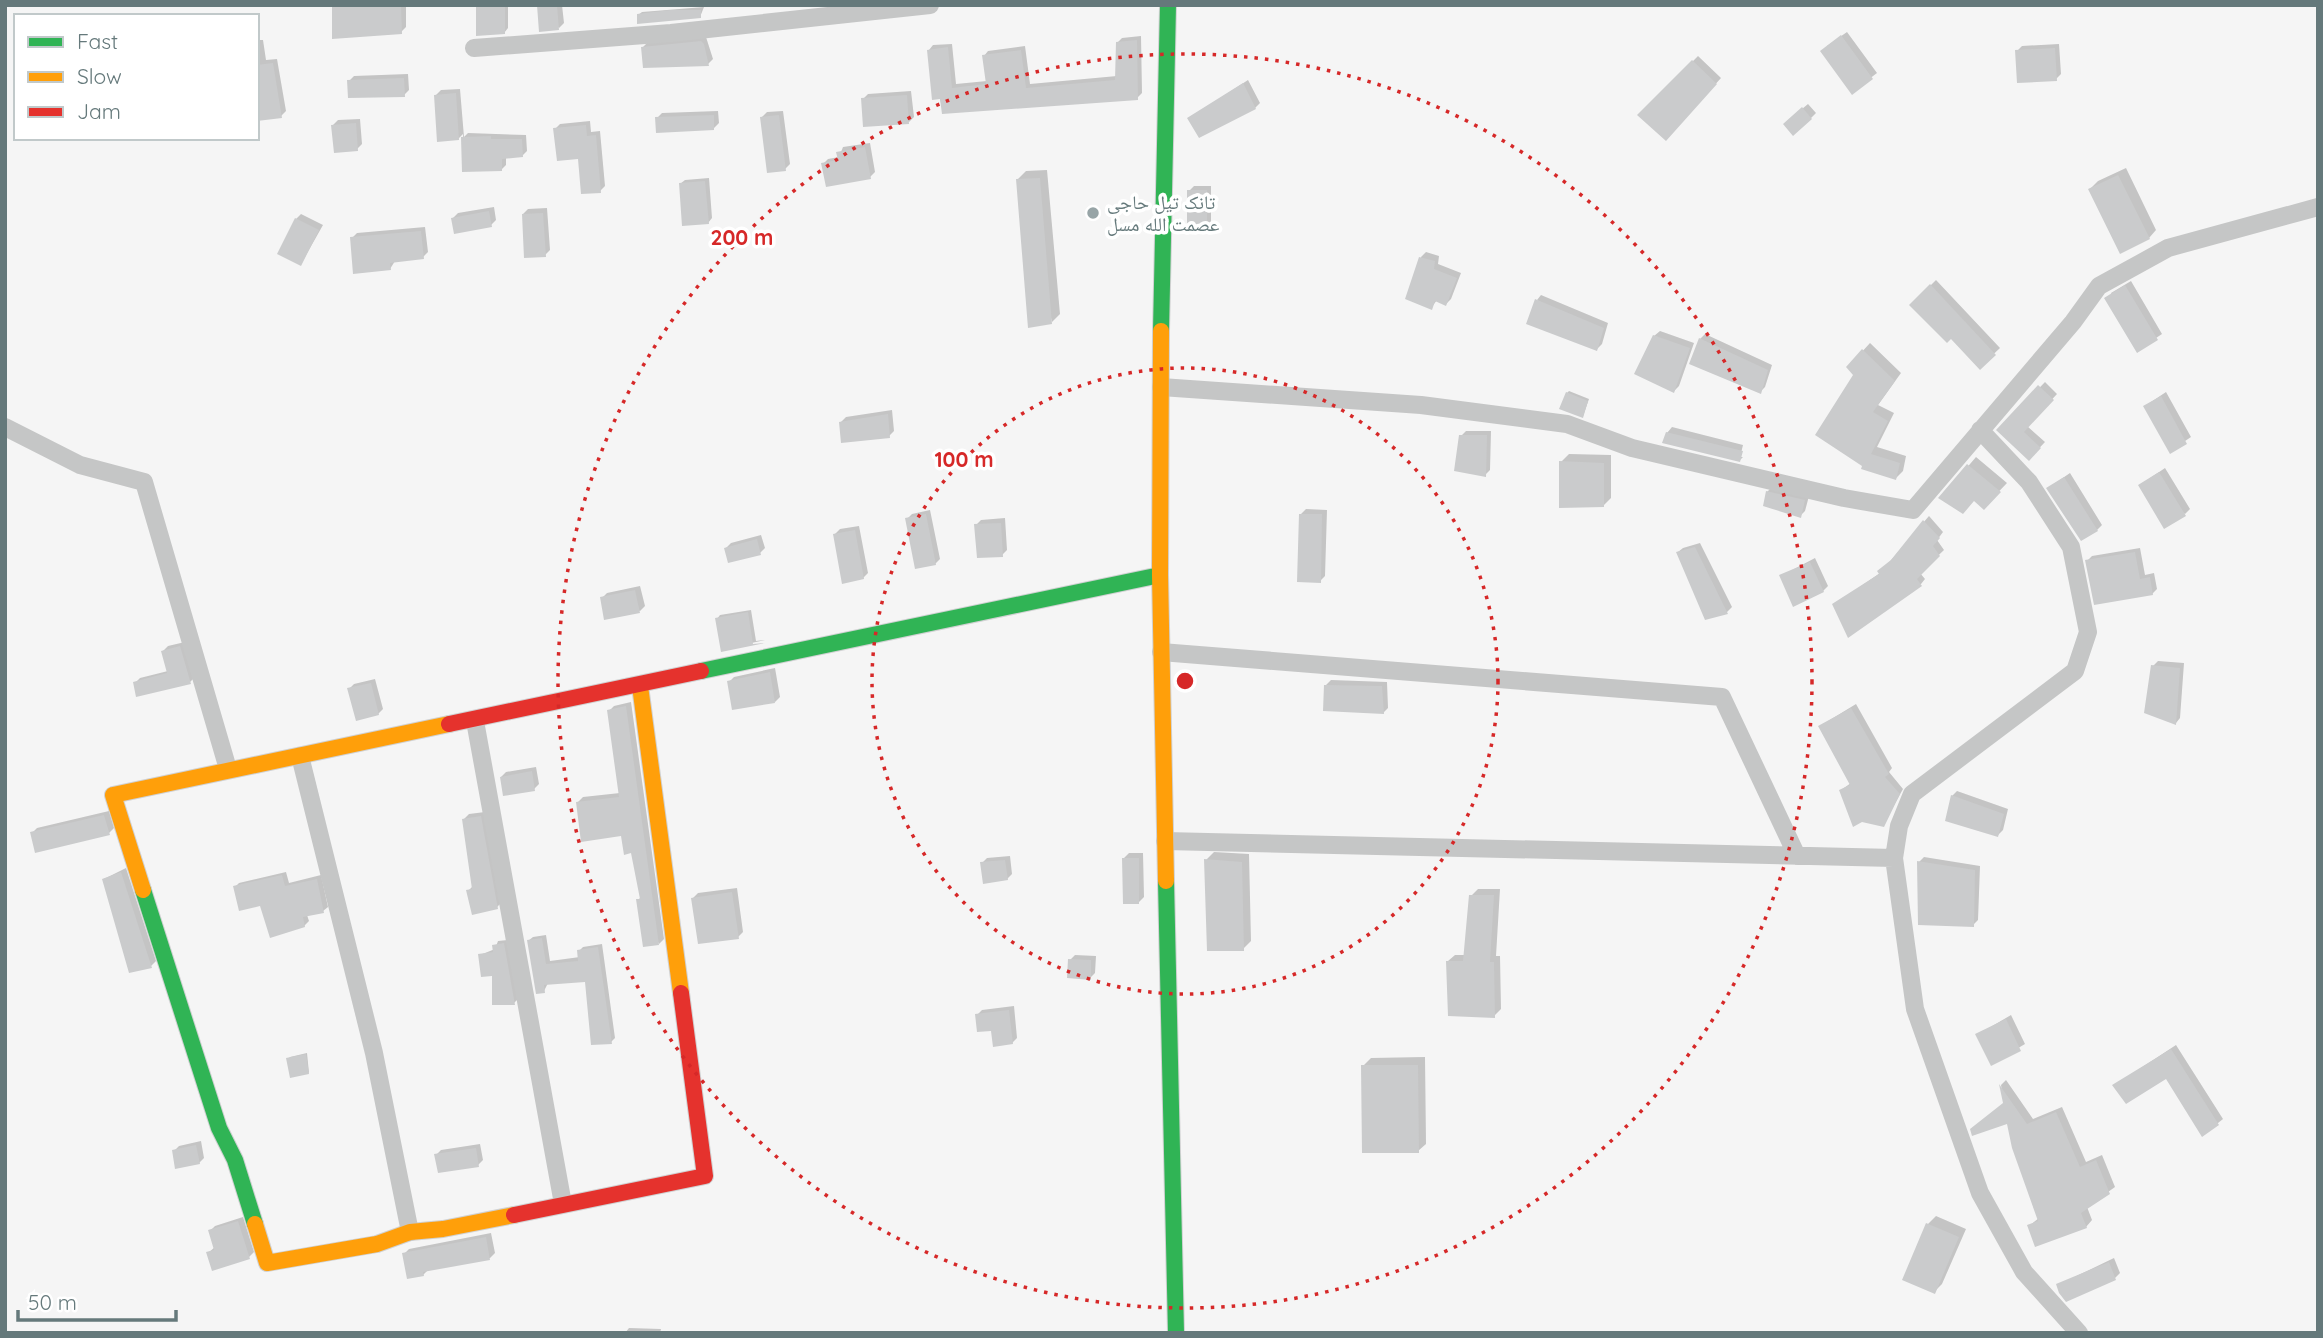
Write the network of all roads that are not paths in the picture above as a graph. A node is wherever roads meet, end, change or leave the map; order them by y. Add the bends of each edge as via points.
1 (930, 5) edge
2 (1168, 5) edge
3 (474, 48) dead end
4 (2318, 207) edge
5 (1161, 387) junction
6 (5, 427) edge
7 (1980, 429) junction
8 (1160, 575) junction
9 (1161, 652) junction
10 (640, 686) junction
11 (475, 721) junction
12 (300, 756) junction
13 (228, 769) junction
14 (1165, 841) junction
15 (1797, 856) junction
16 (1894, 858) junction
17 (563, 1204) junction
18 (410, 1232) junction
19 (1176, 1333) edge
20 (2078, 1333) edge

1 - 3 street via 671,33
2 - 5 street
4 - 7 street via 2168,248 2099,286
5 - 7 street via 1421,405 1567,424 1632,448 1913,510
5 - 8 street
6 - 13 street via 80,464 144,482
7 - 16 street via 2029,482 2071,547 2088,632 2075,671 1912,794 1899,826
8 - 9 street
8 - 10 street
9 - 14 street
9 - 15 street via 1722,697
10 - 11 street
10 - 17 street via 705,1176
11 - 12 street
11 - 17 street
12 - 13 street
12 - 18 street via 374,1053
13 - 18 street via 113,795 267,1263 377,1244
14 - 15 street
14 - 19 street
15 - 16 street
16 - 20 street via 1915,1009 1980,1193 2024,1272
17 - 18 street

